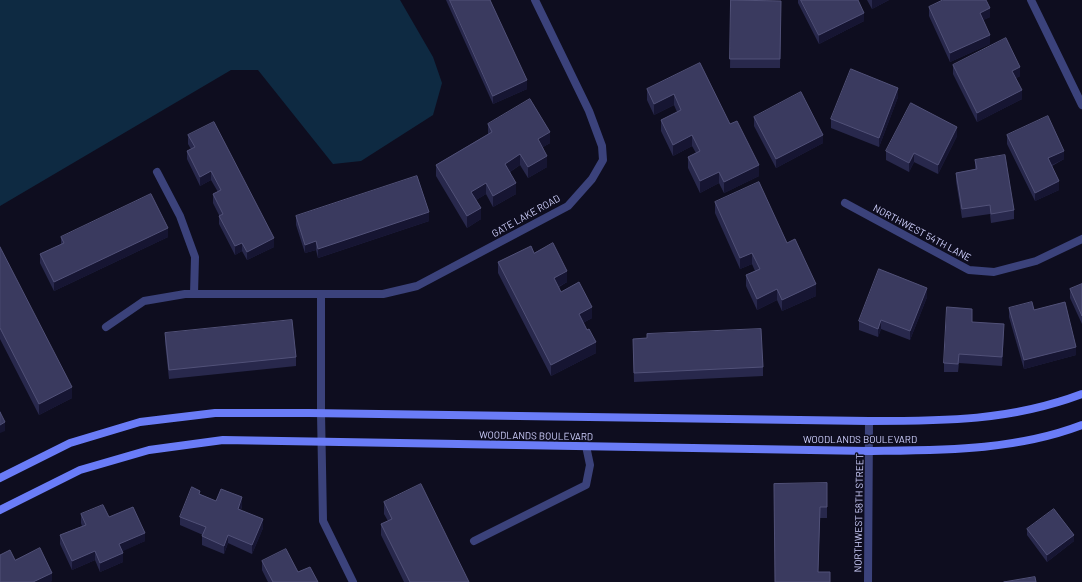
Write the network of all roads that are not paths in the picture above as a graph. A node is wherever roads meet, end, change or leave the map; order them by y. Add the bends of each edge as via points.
1 (535, 0) edge
2 (1031, 0) edge
3 (1082, 105) edge
4 (158, 172) dead end
5 (845, 203) dead end
6 (1082, 239) edge
7 (194, 294) junction
8 (321, 295) junction
9 (106, 328) dead end
10 (1082, 394) edge
11 (321, 413) junction
12 (869, 421) junction
13 (1082, 425) edge
14 (321, 442) junction
15 (586, 446) junction
16 (869, 451) junction
17 (0, 478) edge
18 (0, 510) edge
19 (474, 541) dead end
20 (353, 582) edge
21 (868, 582) edge

1 - 8 street, GATE LAKE ROAD via 589,111 602,146 603,160 592,179 568,206 417,286 383,294
2 - 3 street
4 - 7 street via 180,216 195,257
5 - 6 street, NORTHWEST 54TH LANE via 969,270 994,272 1036,261
7 - 8 street, GATE LAKE ROAD
7 - 9 street, GATE LAKE ROAD via 144,301
8 - 11 street
10 - 12 street, WOODLANDS BOULEVARD via 1055,404 1010,414 955,421
11 - 12 street, WOODLANDS BOULEVARD
11 - 14 street
11 - 17 street, WOODLANDS BOULEVARD via 215,413 140,422 70,443
12 - 16 street, NORTHWEST 58TH STREET
13 - 16 street, WOODLANDS BOULEVARD via 1064,432 1014,443 957,450
14 - 15 street, WOODLANDS BOULEVARD
14 - 18 street, WOODLANDS BOULEVARD via 223,440 149,450 80,470
14 - 20 street via 323,521
15 - 16 street, WOODLANDS BOULEVARD
15 - 19 street via 590,465 586,485
16 - 21 street, NORTHWEST 58TH STREET

